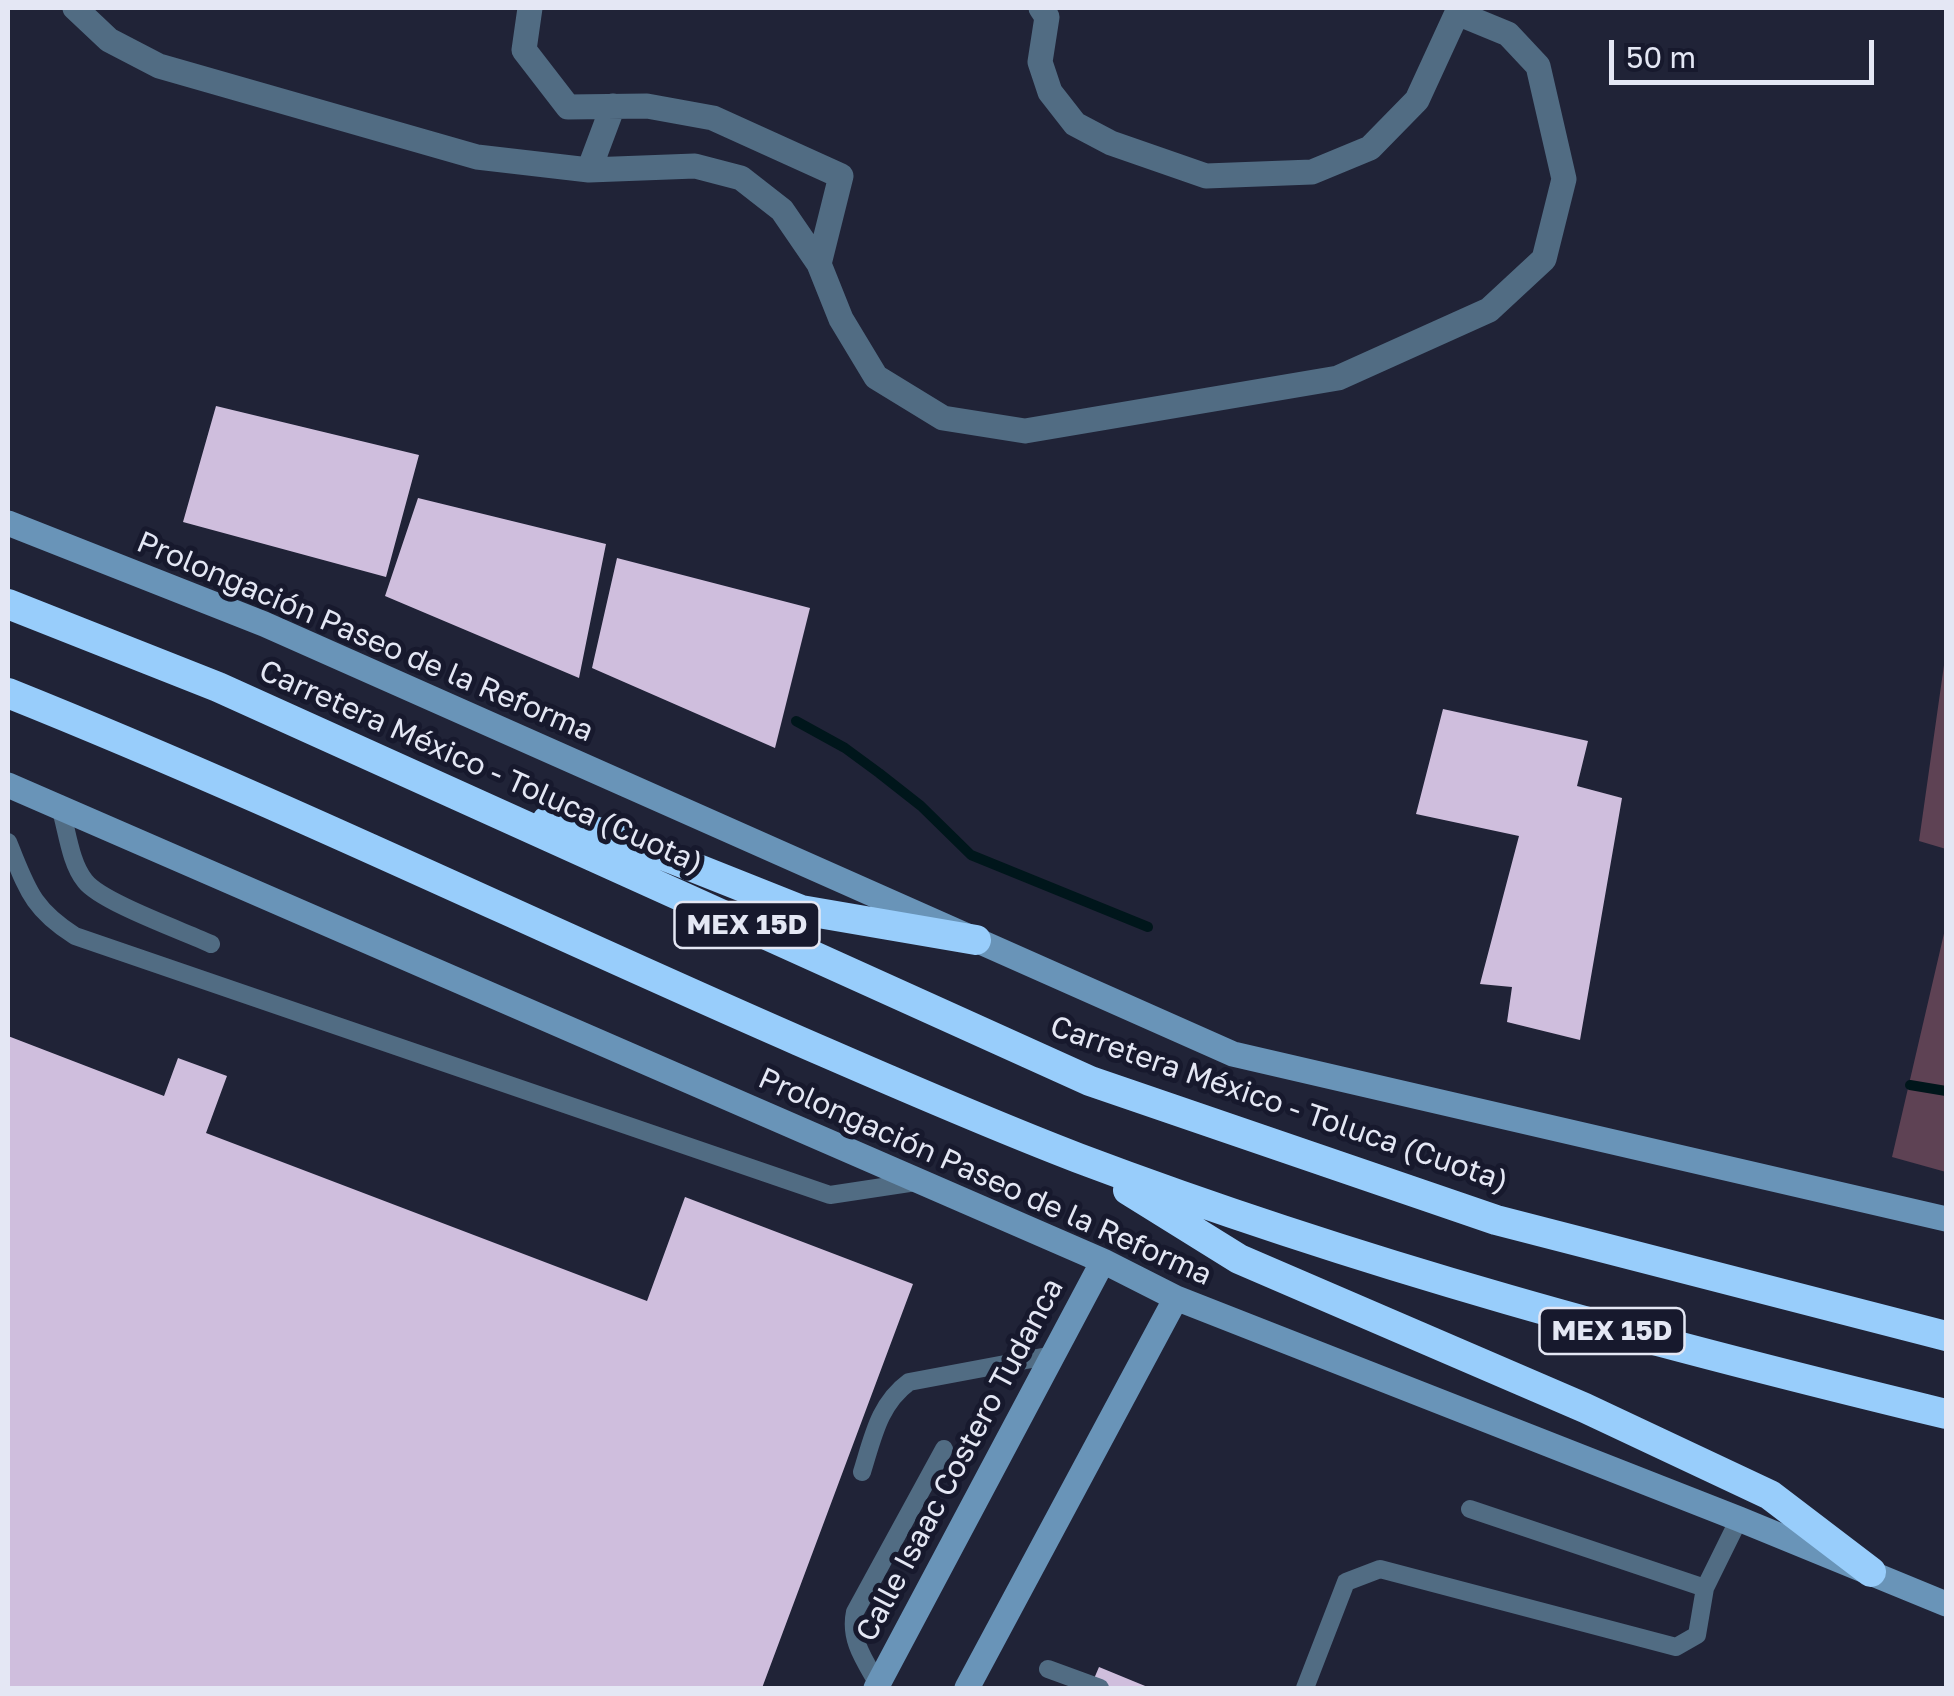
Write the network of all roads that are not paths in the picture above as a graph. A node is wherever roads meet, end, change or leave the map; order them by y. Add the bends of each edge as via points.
1 (75, 8) edge
2 (530, 8) edge
3 (1041, 8) edge
4 (1458, 10) edge
5 (612, 106) junction
6 (589, 170) junction
7 (819, 264) junction
8 (8, 522) edge
9 (8, 604) edge
10 (8, 692) edge
11 (8, 785) edge
12 (60, 807) junction
13 (491, 809) junction
14 (8, 842) edge
15 (976, 940) junction
16 (210, 944) dead end
17 (1074, 1157) junction
18 (916, 1182) junction
19 (1946, 1219) edge
20 (1102, 1261) junction
21 (1176, 1298) junction
22 (1946, 1336) edge
23 (1052, 1355) junction
24 (1946, 1414) edge
25 (944, 1449) dead end
26 (862, 1472) dead end
27 (1470, 1509) dead end
28 (1738, 1519) junction
29 (1871, 1572) junction
30 (1705, 1588) junction
31 (1946, 1604) edge
32 (1048, 1669) dead end
33 (877, 1686) edge
34 (967, 1688) edge
35 (1100, 1688) edge
36 (1305, 1688) edge

1 - 6 street via 108,40 159,66 477,157
2 - 5 street via 524,50 568,107
3 - 4 street via 1047,17 1040,62 1050,92 1074,124 1111,144 1206,176 1312,172 1370,148 1417,100
4 - 7 street via 1508,34 1538,66 1564,179 1544,260 1489,310 1338,378 1026,431 943,418 876,378
5 - 6 street
5 - 7 street via 713,118 841,176
6 - 7 street via 695,166 741,178 782,210
8 - 15 main road, Prolongación Paseo de la Reforma via 264,624
9 - 13 highway, Carretera México - Toluca (Cuota) / MEX 15D
10 - 17 highway, MEX 15D
11 - 12 main road, Prolongación Paseo de la Reforma
12 - 16 lane via 85,882
12 - 18 main road, Prolongación Paseo de la Reforma
13 - 15 highway via 615,836 801,910
13 - 22 highway, Carretera México - Toluca (Cuota) / MEX 15D via 1090,1081 1496,1220
14 - 18 lane via 30,894 48,918 76,936 830,1194
15 - 19 main road, Prolongación Paseo de la Reforma via 1233,1054
17 - 24 highway, MEX 15D via 1282,1232 1554,1316
17 - 29 highway via 1239,1259 1770,1495
18 - 20 main road, Prolongación Paseo de la Reforma
20 - 21 main road, Prolongación Paseo de la Reforma
20 - 23 main road, Calle Isaac Costero Tudanca
21 - 28 main road, Prolongación Paseo de la Reforma
21 - 34 main road
23 - 26 lane via 909,1382 881,1413
23 - 33 main road, Calle Isaac Costero Tudanca
25 - 33 lane via 855,1612 855,1642
27 - 30 lane
28 - 29 main road, Prolongación Paseo de la Reforma
28 - 30 lane
29 - 31 main road, Prolongación Paseo de la Reforma
30 - 36 lane via 1697,1635 1676,1648 1380,1569 1346,1582
32 - 35 lane

